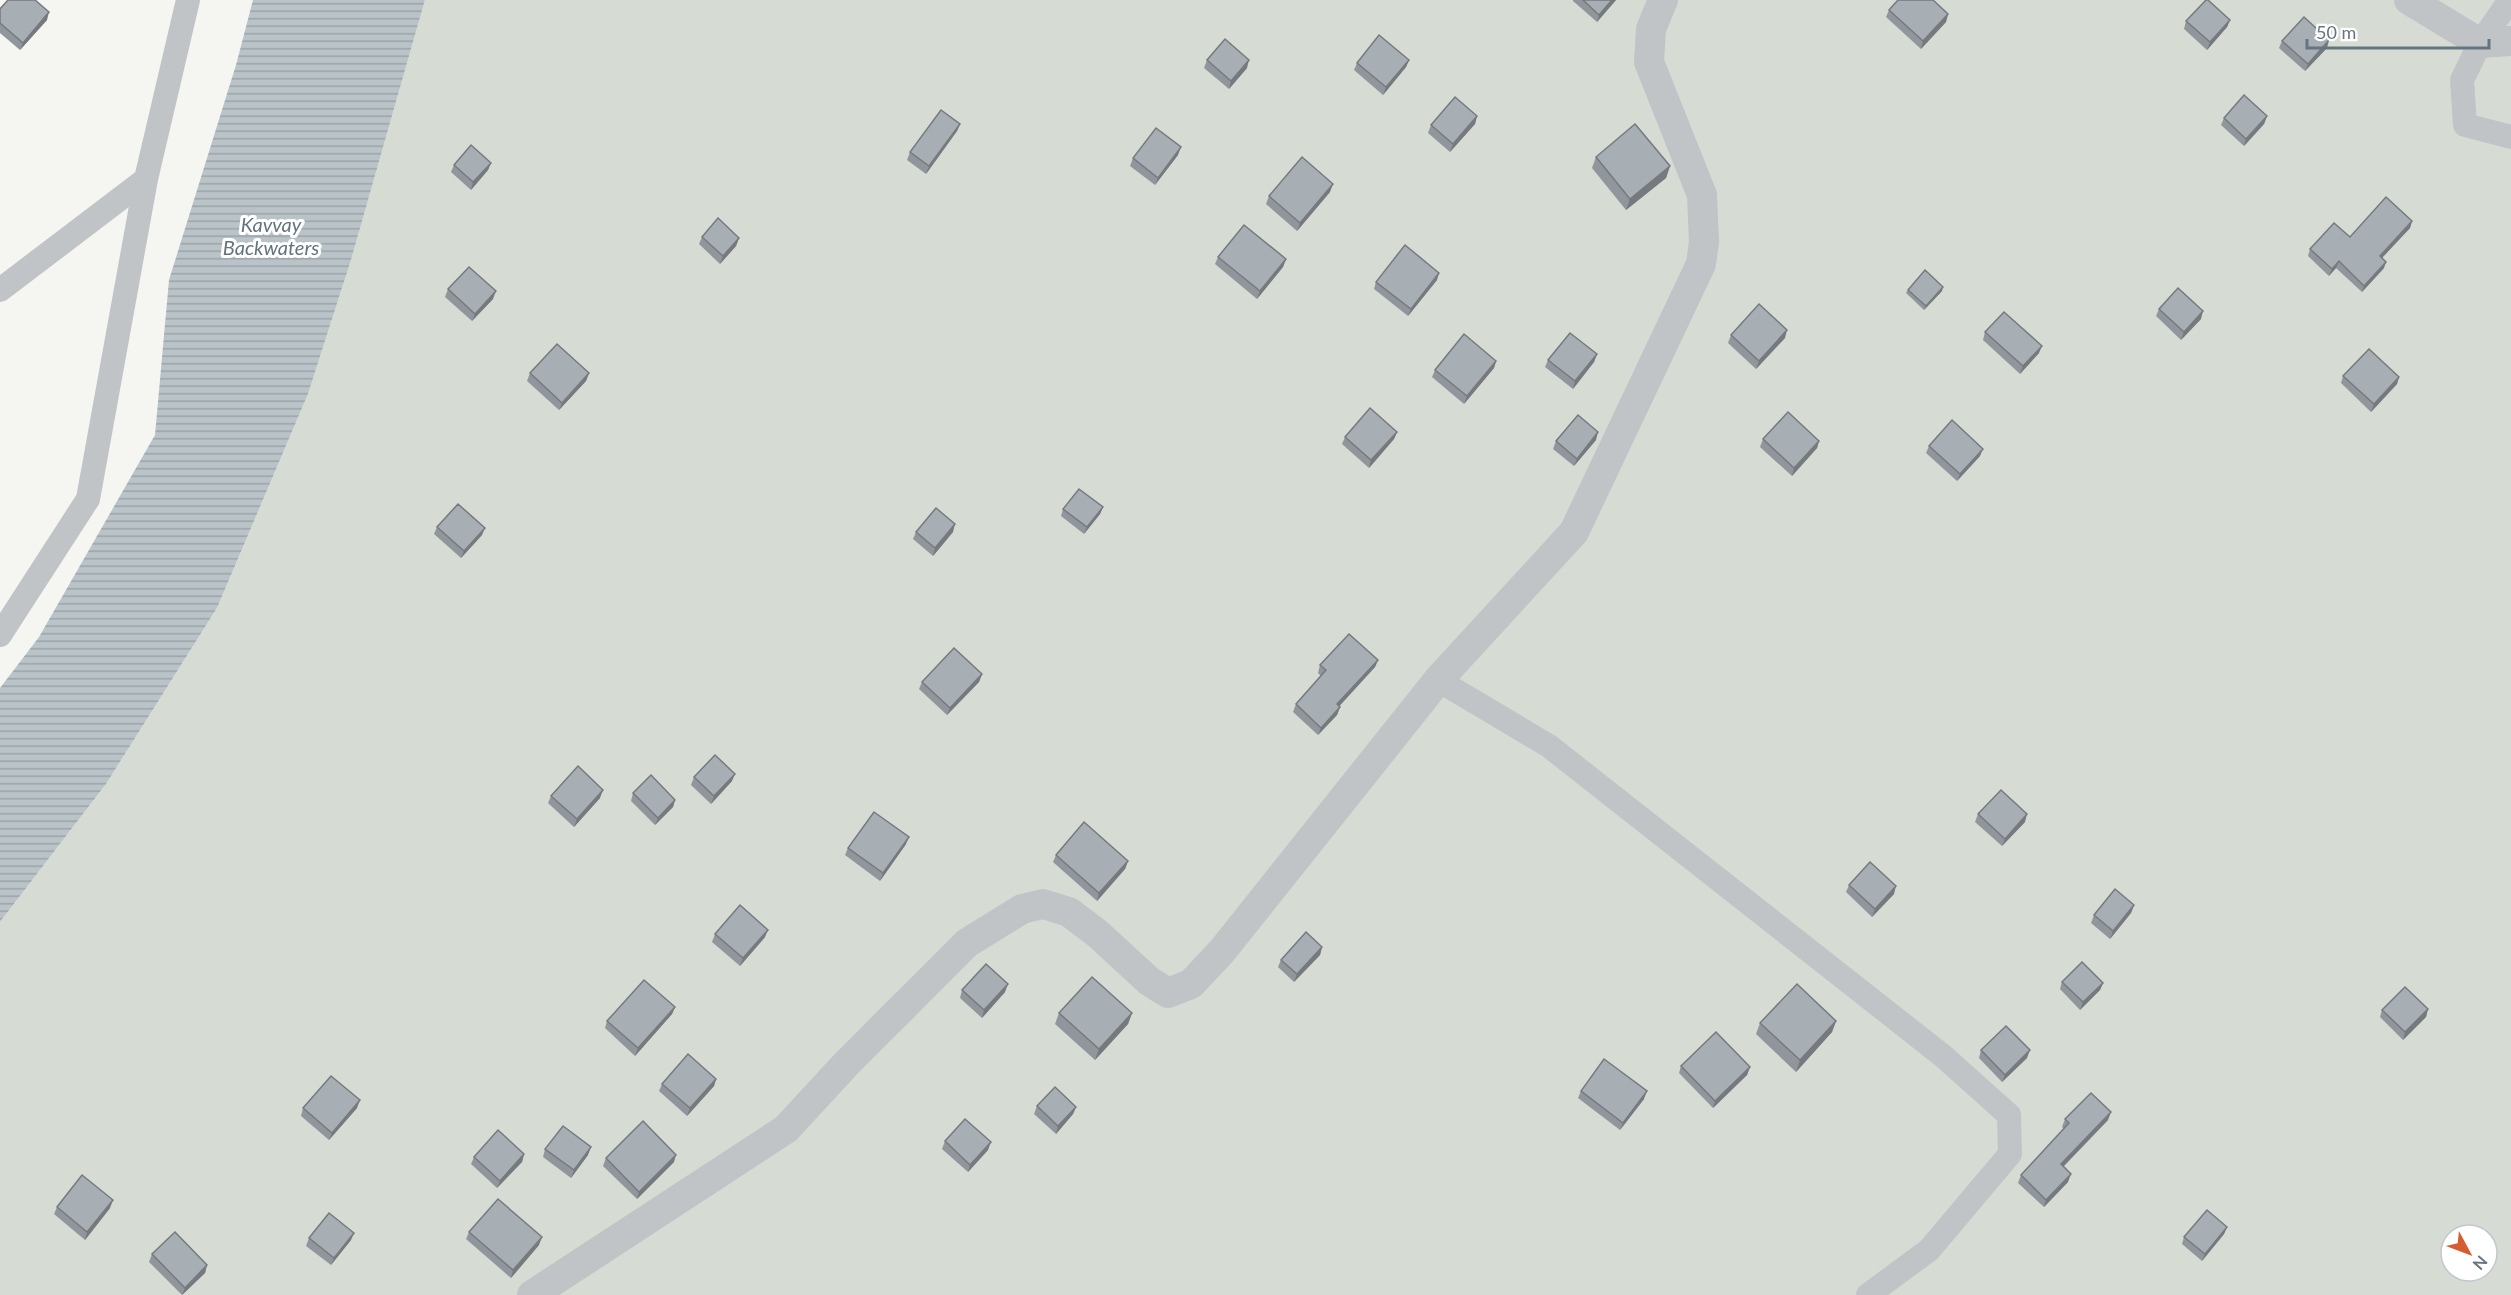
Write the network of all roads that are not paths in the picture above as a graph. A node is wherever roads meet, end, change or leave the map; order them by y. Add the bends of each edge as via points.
1 (188, 0) edge
2 (1663, 0) edge
3 (2409, 0) edge
4 (2510, 0) edge
5 (2511, 40) edge
6 (2480, 43) junction
7 (2511, 137) edge
8 (146, 179) junction
9 (0, 290) edge
10 (0, 635) edge
11 (1438, 680) junction
12 (1882, 1292) edge
13 (532, 1295) edge

1 - 8 street
2 - 11 street via 1651,29 1649,62 1702,195 1701,264 1574,532
3 - 6 street
4 - 6 street
5 - 6 street
6 - 7 street via 2462,80 2465,125
8 - 9 street
8 - 10 street via 88,499
11 - 12 street via 1549,746 1943,1056 2009,1115 2010,1154 1929,1250
11 - 13 street via 1222,951 1191,984 1168,993 1069,912 1043,904 1022,909 967,943 786,1129

